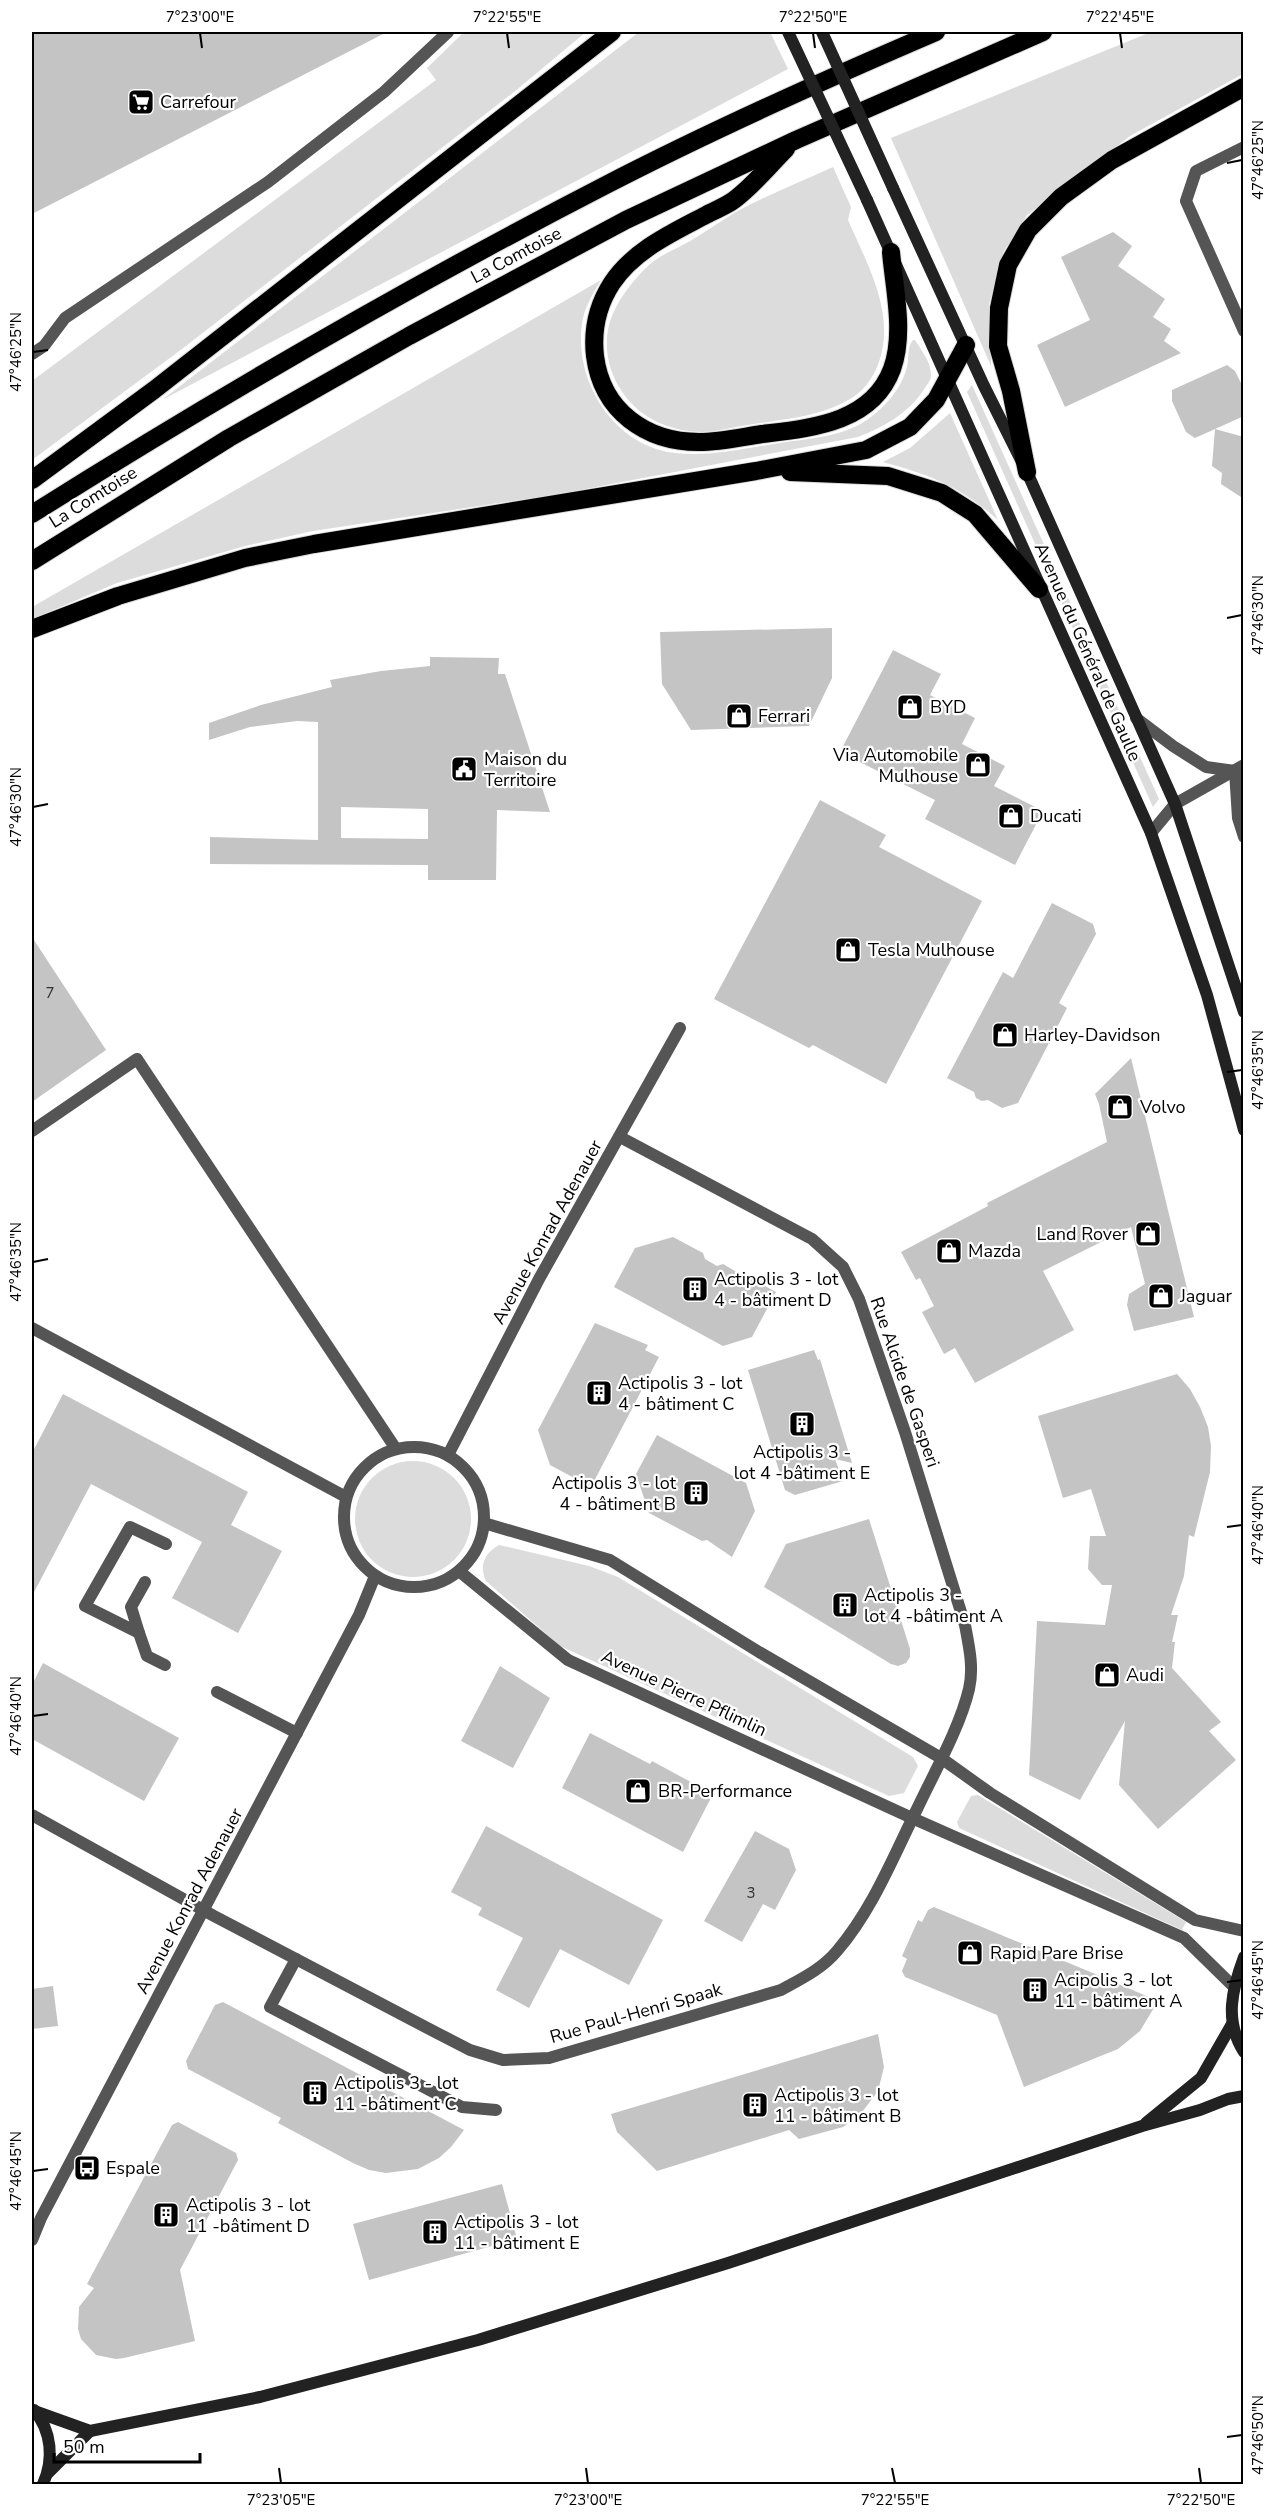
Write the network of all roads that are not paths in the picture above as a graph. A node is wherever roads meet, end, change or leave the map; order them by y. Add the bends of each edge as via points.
1 (448, 32) edge
2 (612, 32) edge
3 (788, 32) edge
4 (822, 32) edge
5 (936, 32) edge
6 (1043, 32) edge
7 (1244, 87) edge
8 (796, 140) junction
9 (1244, 147) edge
10 (891, 252) junction
11 (1244, 331) edge
12 (966, 345) junction
13 (32, 354) edge
14 (949, 380) junction
15 (756, 471) junction
16 (1027, 472) junction
17 (32, 480) edge
18 (32, 514) edge
19 (32, 561) edge
20 (1039, 589) junction
21 (32, 629) edge
22 (1136, 718) junction
23 (1239, 768) edge
24 (1175, 804) junction
25 (1150, 834) junction
26 (1244, 837) edge
27 (1244, 1012) edge
28 (680, 1028) dead end
29 (1244, 1130) edge
30 (32, 1131) edge
31 (620, 1137) junction
32 (32, 1328) edge
33 (396, 1449) junction
34 (448, 1455) junction
35 (346, 1497) junction
36 (484, 1523) junction
37 (166, 1544) dead end
38 (459, 1571) junction
39 (375, 1576) junction
40 (145, 1582) dead end
41 (140, 1633) junction
42 (165, 1665) dead end
43 (217, 1692) dead end
44 (297, 1733) junction
45 (941, 1758) junction
46 (32, 1815) edge
47 (912, 1818) junction
48 (204, 1911) junction
49 (1244, 1931) edge
50 (1244, 1957) edge
51 (296, 1959) junction
52 (1233, 1986) junction
53 (1232, 2024) junction
54 (1244, 2052) edge
55 (1244, 2096) edge
56 (496, 2110) dead end
57 (1142, 2126) junction
58 (32, 2240) edge
59 (34, 2410) edge
60 (90, 2431) junction
61 (46, 2479) edge

1 - 13 street via 384,92 268,182 65,318 44,346
2 - 17 highway via 154,390
3 - 10 main road, Avenue du Général de Gaulle, bridge
4 - 12 main road, Avenue du Général de Gaulle, bridge
5 - 18 highway, La Comtoise via 606,184 404,292 212,402
6 - 8 highway, La Comtoise
7 - 16 highway via 1112,160 1061,197 1028,230 1008,265 999,308 998,346
8 - 10 highway via 734,200 663,237 628,262 611,284 597,310 593,338 597,372 614,405 636,426 670,439 700,442 812,428 851,415 876,396 892,369 898,334
8 - 19 highway, La Comtoise via 626,220 409,336 229,438
9 - 11 street via 1196,171 1186,201
10 - 14 main road, Avenue du Général de Gaulle
12 - 14 highway
12 - 16 main road, Avenue du Général de Gaulle
14 - 15 highway via 910,427 866,450
14 - 20 main road, Avenue du Général de Gaulle
15 - 20 highway via 888,476 942,493 975,514
15 - 21 highway via 245,558 118,596
16 - 22 main road, Avenue du Général de Gaulle
20 - 25 main road, Avenue du Général de Gaulle
22 - 23 street via 1206,767
22 - 24 main road, Avenue du Général de Gaulle
23 - 24 street
23 - 26 street via 1238,818
24 - 25 street
24 - 27 main road, Avenue du Général de Gaulle
25 - 29 main road, Avenue du Général de Gaulle via 1207,994
28 - 31 street, Avenue Konrad Adenauer
30 - 33 street via 137,1059
31 - 34 street, Avenue Konrad Adenauer via 539,1279
31 - 45 street, Rue Alcide de Gasperi via 812,1239 843,1267 859,1299 901,1421 965,1625 971,1657 969,1688
32 - 35 street
33 - 34 street via 431,1448
33 - 35 street via 374,1459 356,1475
34 - 36 street via 465,1467 476,1484 483,1503
35 - 39 street via 343,1520 347,1542 358,1562
36 - 38 street via 472,1557
36 - 45 street via 610,1560
37 - 41 street via 130,1527 85,1606
38 - 39 street via 418,1588 396,1586
38 - 47 street, Avenue Pierre Pflimlin via 568,1660
39 - 44 street, Avenue Konrad Adenauer via 359,1615
40 - 41 street via 131,1607
41 - 42 street via 147,1656
43 - 44 street
44 - 48 street, Avenue Konrad Adenauer
45 - 47 street
45 - 49 street via 990,1793 1195,1920
46 - 48 street, Rue Paul-Henri Spaak
47 - 51 street, Rue Paul-Henri Spaak via 860,1921 836,1952 810,1975 781,1990 549,2058 503,2060 470,2050
47 - 52 street, Avenue Pierre Pflimlin via 1184,1938
48 - 51 street, Rue Paul-Henri Spaak
48 - 58 street, Avenue Konrad Adenauer via 40,2218
50 - 52 main road
51 - 56 street via 270,2007 462,2107
52 - 53 main road
53 - 54 main road
53 - 57 main road via 1201,2078
55 - 57 main road
57 - 60 main road via 728,2263 478,2340 260,2397
59 - 60 main road
59 - 61 main road via 47,2431 51,2452
60 - 61 main road

